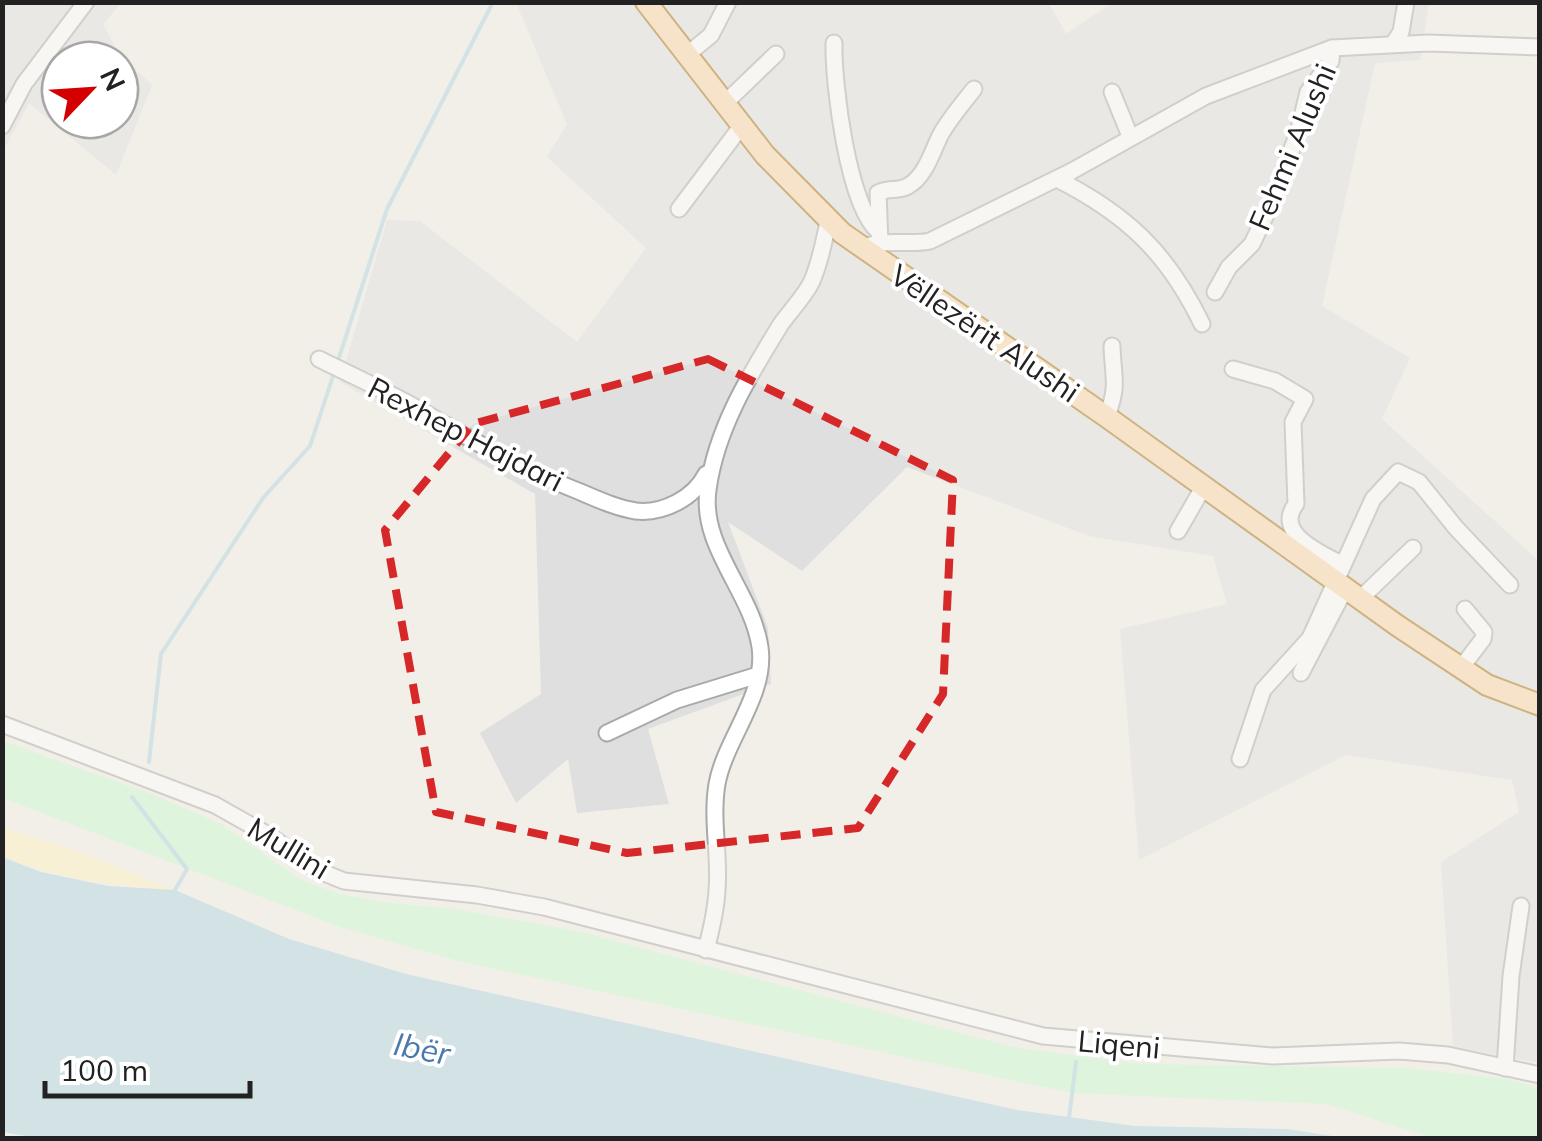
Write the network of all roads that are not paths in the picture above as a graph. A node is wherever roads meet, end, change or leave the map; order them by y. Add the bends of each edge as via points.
1 (86, 2) edge
2 (646, 2) edge
3 (728, 2) edge
4 (1406, 2) edge
5 (834, 42) dead end
6 (1393, 44) junction
7 (1332, 48) junction
8 (1540, 48) edge
9 (688, 54) junction
10 (776, 54) dead end
11 (974, 88) dead end
12 (1112, 92) dead end
13 (726, 103) junction
14 (743, 124) junction
15 (2, 126) edge
16 (1130, 136) junction
17 (1057, 178) junction
18 (679, 209) dead end
19 (828, 222) junction
20 (874, 242) junction
21 (1215, 292) dead end
22 (1202, 324) dead end
23 (1112, 346) dead end
24 (319, 359) dead end
25 (1233, 368) dead end
26 (1107, 417) junction
27 (712, 462) junction
28 (1204, 486) junction
29 (1178, 531) dead end
30 (1413, 548) dead end
31 (1346, 583) junction
32 (1510, 585) dead end
33 (1466, 609) dead end
34 (1460, 668) junction
35 (1301, 674) dead end
36 (758, 675) junction
37 (1540, 705) edge
38 (2, 724) edge
39 (606, 733) dead end
40 (1240, 759) dead end
41 (1521, 906) dead end
42 (706, 950) junction
43 (1506, 1068) junction
44 (1540, 1075) edge

1 - 15 street via 24,84
2 - 9 main road, Vëllezërit Alushi
3 - 9 street via 711,34
4 - 6 street
5 - 20 street via 842,135
6 - 7 street, Fehmi Alushi
6 - 8 street, Fehmi Alushi
7 - 16 street, Fehmi Alushi via 1216,91
7 - 21 street, Fehmi Alushi via 1308,92 1252,244
9 - 13 main road, Vëllezërit Alushi
10 - 13 street
11 - 20 street via 915,180 878,194
12 - 16 street
13 - 14 main road, Vëllezërit Alushi
14 - 18 street
14 - 19 main road, Vëllezërit Alushi
16 - 17 street, Fehmi Alushi
17 - 20 street, Fehmi Alushi via 930,241
17 - 22 street via 1141,233
19 - 20 main road, Vëllezërit Alushi
19 - 27 street, Rexhep Hajdari via 810,284 736,398
20 - 26 main road, Vëllezërit Alushi
23 - 26 street, Vëllezërit Alushi via 1117,384
24 - 27 street, Rexhep Hajdari via 521,468 639,512 688,497
25 - 31 street, Vëllezërit Alushi via 1275,380 1305,399 1293,422 1296,504 1290,524
26 - 28 main road, Vëllezërit Alushi
27 - 36 street, Rexhep Hajdari via 706,508 754,623
28 - 29 street
28 - 31 main road, Vëllezërit Alushi
30 - 31 street
31 - 32 street via 1373,499 1398,472 1418,482
31 - 34 main road, Vëllezërit Alushi
31 - 35 street
31 - 40 street via 1310,638 1263,690
33 - 34 street via 1484,639
34 - 37 main road, Vëllezërit Alushi
36 - 39 street via 665,705
36 - 42 street, Rexhep Hajdari via 718,780 718,889
38 - 42 street, Mullini via 215,805 344,880 504,899
41 - 43 street
42 - 43 street, Liqeni via 1043,1036 1273,1056 1399,1052
43 - 44 street, Liqeni

